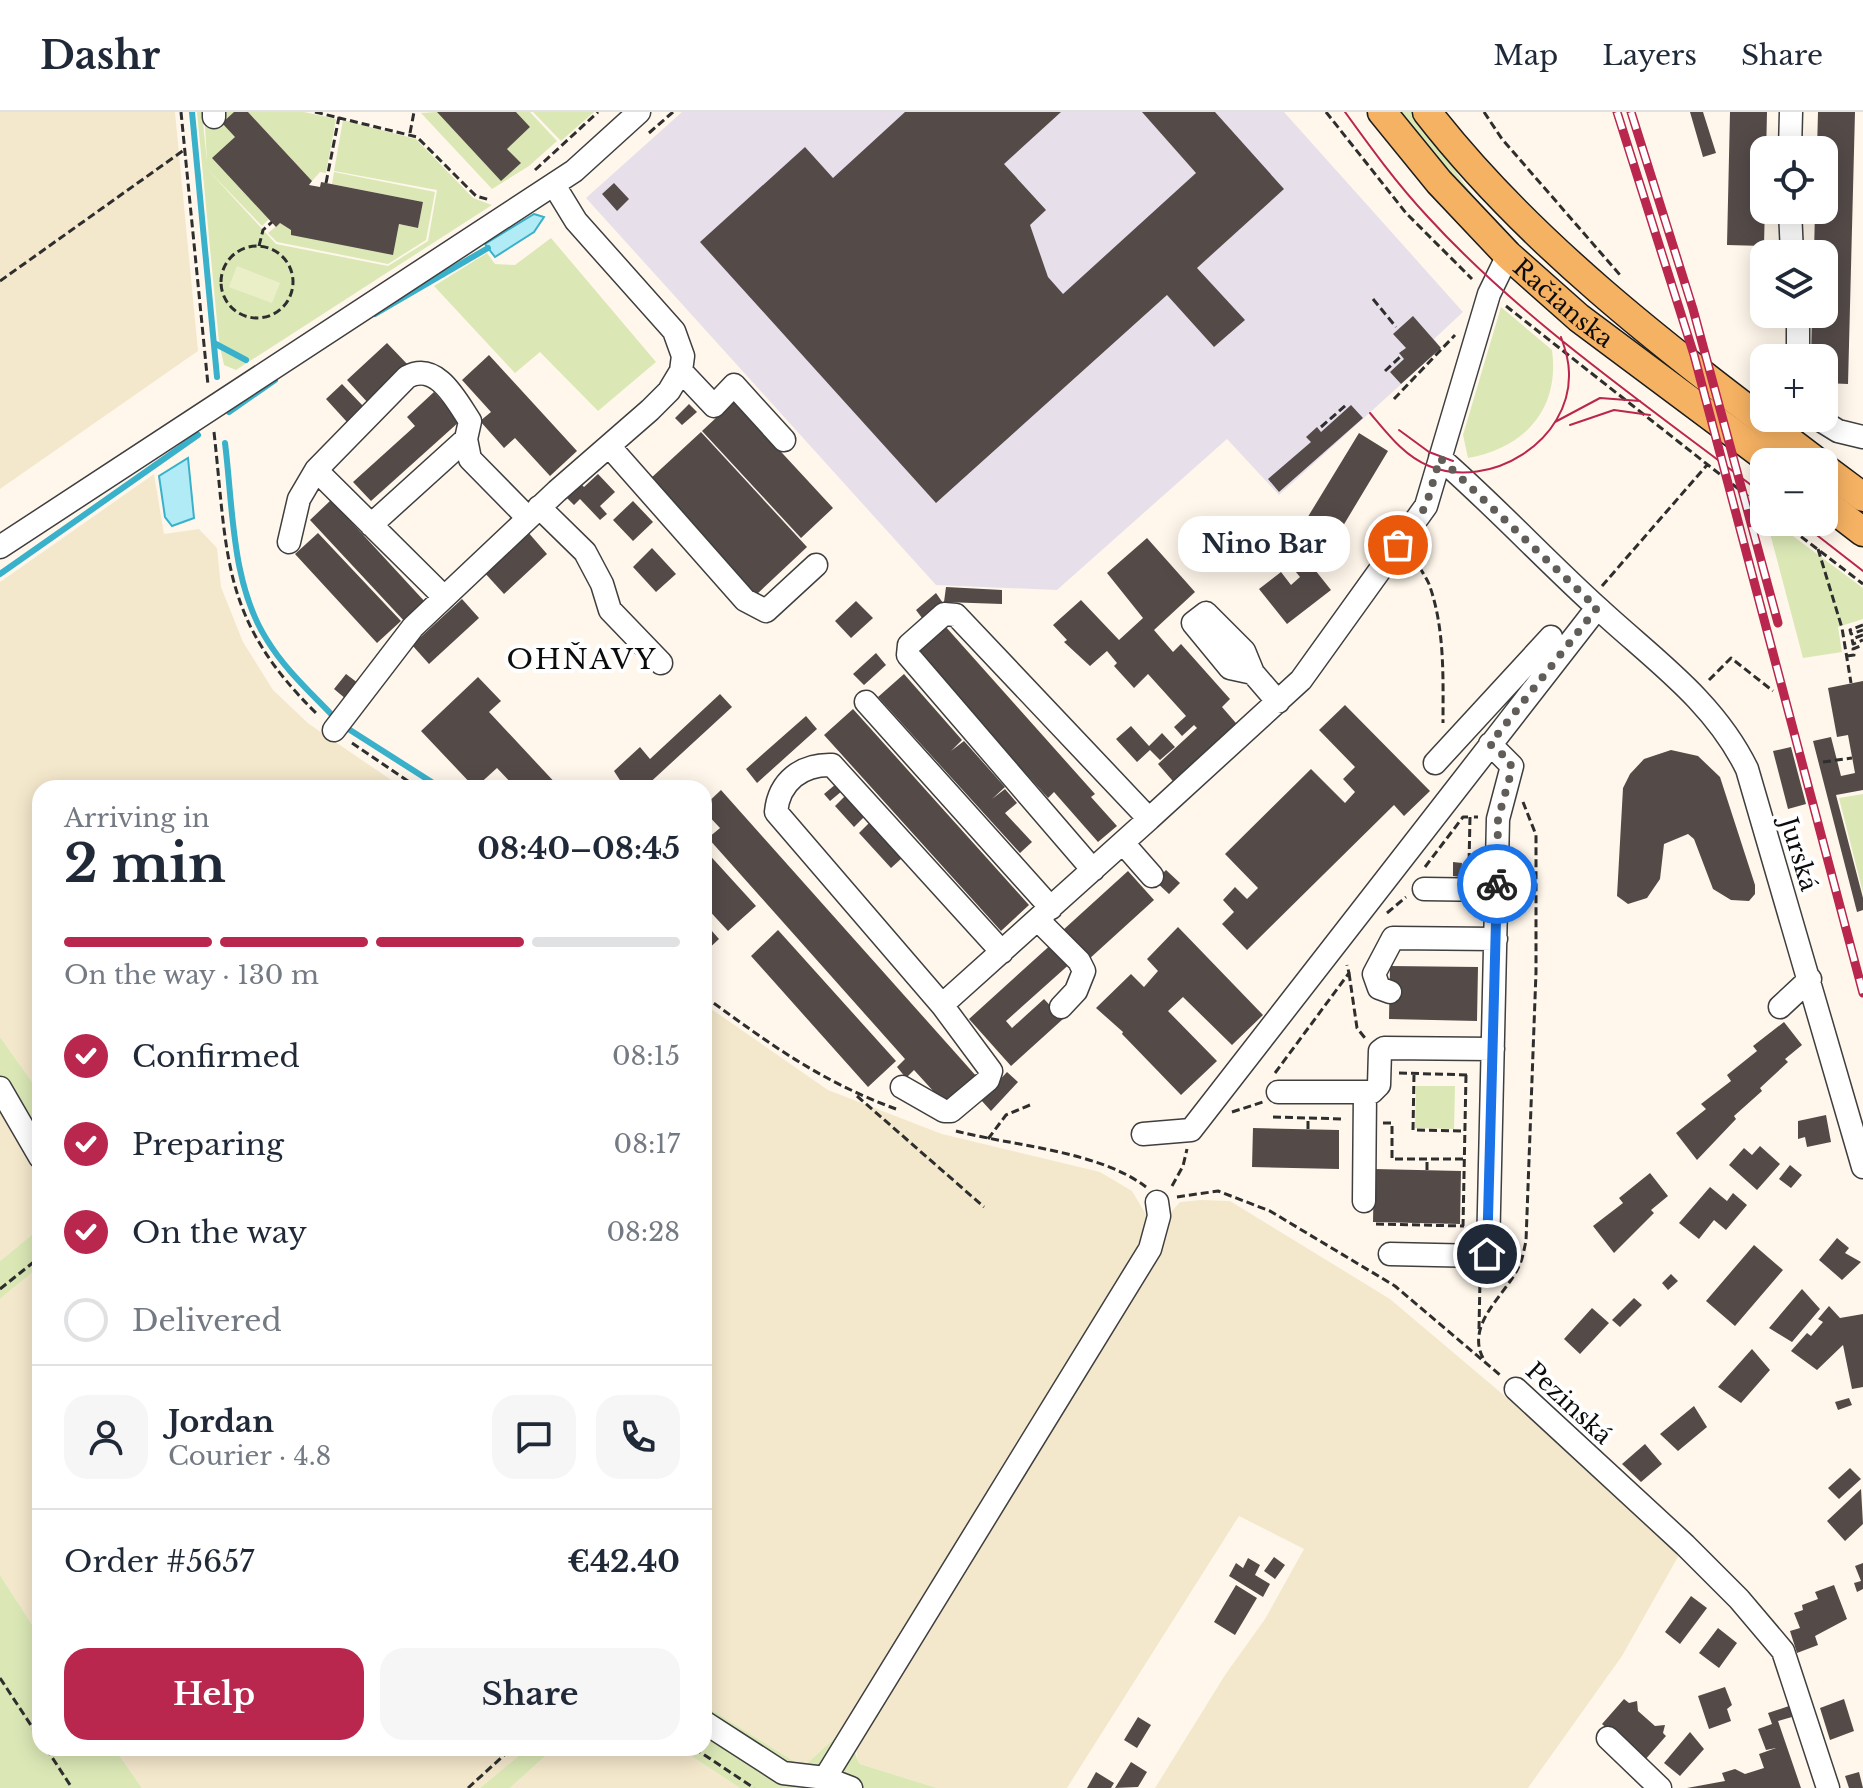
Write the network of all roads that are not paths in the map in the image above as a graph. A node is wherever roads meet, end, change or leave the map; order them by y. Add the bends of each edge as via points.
1 (639, 112) edge
2 (1382, 112) edge
3 (1427, 112) edge
4 (1791, 112) edge
5 (1790, 136) edge
6 (554, 185) junction
7 (1498, 193) junction
8 (1545, 238) junction
9 (1508, 255) junction
10 (681, 371) junction
11 (1838, 431) edge
12 (1863, 437) edge
13 (466, 439) junction
14 (784, 440) dead end
15 (609, 446) junction
16 (1753, 448) edge
17 (1799, 448) edge
18 (1440, 458) junction
19 (316, 470) junction
20 (1838, 478) edge
21 (1863, 497) edge
22 (533, 513) junction
23 (1838, 513) edge
24 (371, 525) junction
25 (1863, 532) edge
26 (289, 542) dead end
27 (0, 547) edge
28 (816, 565) dead end
29 (444, 597) junction
30 (1594, 604) junction
31 (1551, 637) dead end
32 (661, 663) dead end
33 (1253, 673) dead end
34 (866, 702) dead end
35 (1278, 702) junction
36 (334, 730) road end
37 (1490, 744) junction
38 (1441, 757) road end
39 (1149, 819) junction
40 (1123, 843) junction
41 (1093, 870) junction
42 (1152, 876) dead end
43 (1424, 889) dead end
44 (1490, 890) junction
45 (1045, 914) junction
46 (1496, 939) junction
47 (1002, 952) junction
48 (1810, 979) junction
49 (1390, 992) dead end
50 (942, 1005) junction
51 (1061, 1007) dead end
52 (1780, 1007) dead end
53 (1486, 1049) junction
54 (902, 1087) dead end
55 (0, 1088) edge
56 (1278, 1092) road end
57 (1361, 1093) junction
58 (1143, 1134) dead end
59 (32, 1143) edge
60 (1863, 1167) edge
61 (1161, 1200) road end
62 (1364, 1201) dead end
63 (1390, 1254) dead end
64 (1516, 1389) road end
65 (712, 1727) edge
66 (1608, 1738) dead end
67 (825, 1778) junction
68 (851, 1788) edge
69 (1660, 1788) edge
70 (1828, 1788) edge

1 - 6 street
2 - 9 main road, Račianska
3 - 7 main road, Račianska
4 - 5 street
6 - 10 street via 576,221 674,331 682,351
6 - 27 street
7 - 8 main road, Račianska
7 - 9 main road
8 - 9 main road
8 - 17 main road, Račianska via 1615,303
9 - 16 main road, Račianska via 1579,318
9 - 18 street via 1489,294
10 - 14 street via 714,406 734,385
10 - 15 street via 660,401
11 - 12 street
13 - 19 street via 470,421 442,380 413,374
13 - 22 street via 470,459
13 - 24 street
15 - 22 street
15 - 28 street via 745,600 761,611
18 - 30 street, Jurská
18 - 35 street via 1426,506 1312,667
19 - 24 street
19 - 26 street via 299,499
20 - 21 main road
22 - 29 street
22 - 32 street via 585,552 610,610
23 - 25 main road
24 - 29 street
29 - 36 street via 388,656
30 - 37 street
30 - 48 street, Jurská via 1695,695 1720,723 1747,769
31 - 38 street
33 - 35 street
34 - 45 street
35 - 39 street
37 - 44 street via 1511,763
37 - 58 street via 1196,1123
39 - 40 street
39 - 41 street via 956,615 944,614 909,645 908,655
40 - 41 street
40 - 42 street
41 - 45 street
43 - 44 street
44 - 46 street
45 - 47 street
45 - 51 street via 1084,971 1076,991
46 - 49 street via 1393,938 1374,974 1379,988
46 - 53 street
47 - 50 street
47 - 50 street via 832,765 800,771 778,793 776,812
48 - 52 street
48 - 60 street, Jurská
50 - 54 street via 989,1064 988,1080 948,1112
53 - 57 street via 1384,1048 1379,1085
53 - 63 street via 1487,1254
55 - 59 street
56 - 57 street
57 - 62 street
61 - 67 street via 1150,1249
64 - 70 street, Pezinská via 1685,1545 1783,1651
65 - 67 street via 783,1773
66 - 69 street
67 - 68 street

